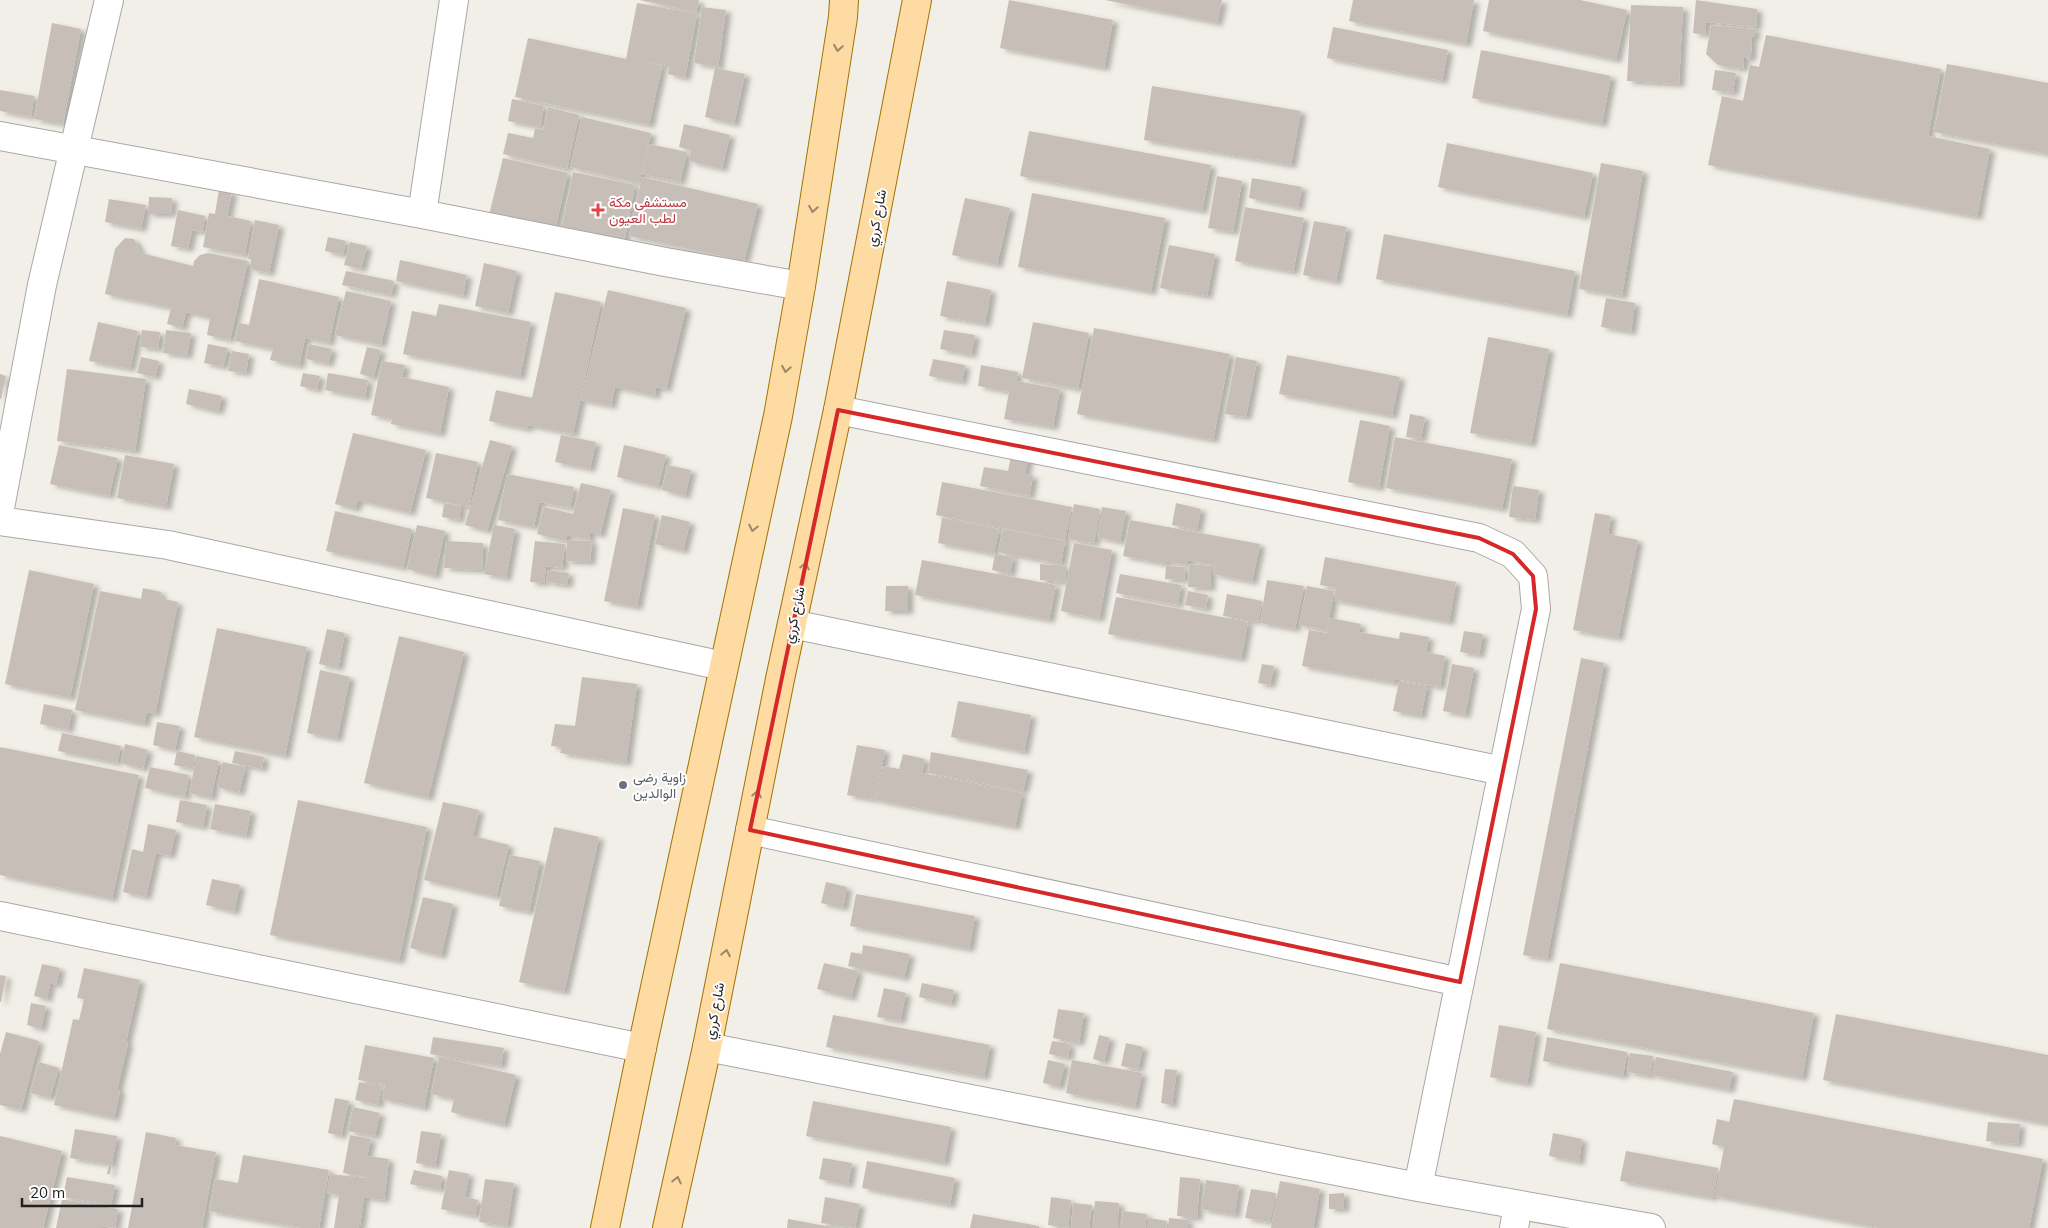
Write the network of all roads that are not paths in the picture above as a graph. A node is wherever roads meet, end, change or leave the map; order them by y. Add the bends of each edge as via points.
1 (109, 0) edge
2 (454, 0) edge
3 (844, 0) edge
4 (917, 0) edge
5 (0, 136) edge
6 (73, 151) junction
7 (422, 214) junction
8 (801, 286) junction
9 (838, 410) junction
10 (0, 508) edge
11 (0, 521) edge
12 (792, 624) junction
13 (723, 666) junction
14 (1503, 771) junction
15 (750, 830) junction
16 (0, 916) edge
17 (1460, 982) junction
18 (707, 1046) junction
19 (642, 1048) junction
20 (1418, 1187) junction
21 (1516, 1216) edge
22 (606, 1228) edge
23 (667, 1228) edge
24 (1651, 1228) edge

1 - 6 street
2 - 7 street
3 -> 8 main road
4 - 9 main road, شارع كرري
5 - 6 street
6 - 7 street
6 - 10 street via 42,284
7 - 8 street
8 -> 13 main road via 778,416
12 -> 9 main road, شارع كرري
9 - 14 street via 1422,525 1479,538 1513,554 1533,576 1536,609
11 - 13 street via 168,545
12 - 14 street
15 -> 12 main road, شارع كرري
13 - 19 main road
14 - 17 street
15 - 17 street
18 -> 15 main road, شارع كرري
16 - 19 street
17 - 20 street
18 - 20 street
23 -> 18 main road, شارع كرري
19 - 22 main road
20 - 21 street
21 - 24 street

